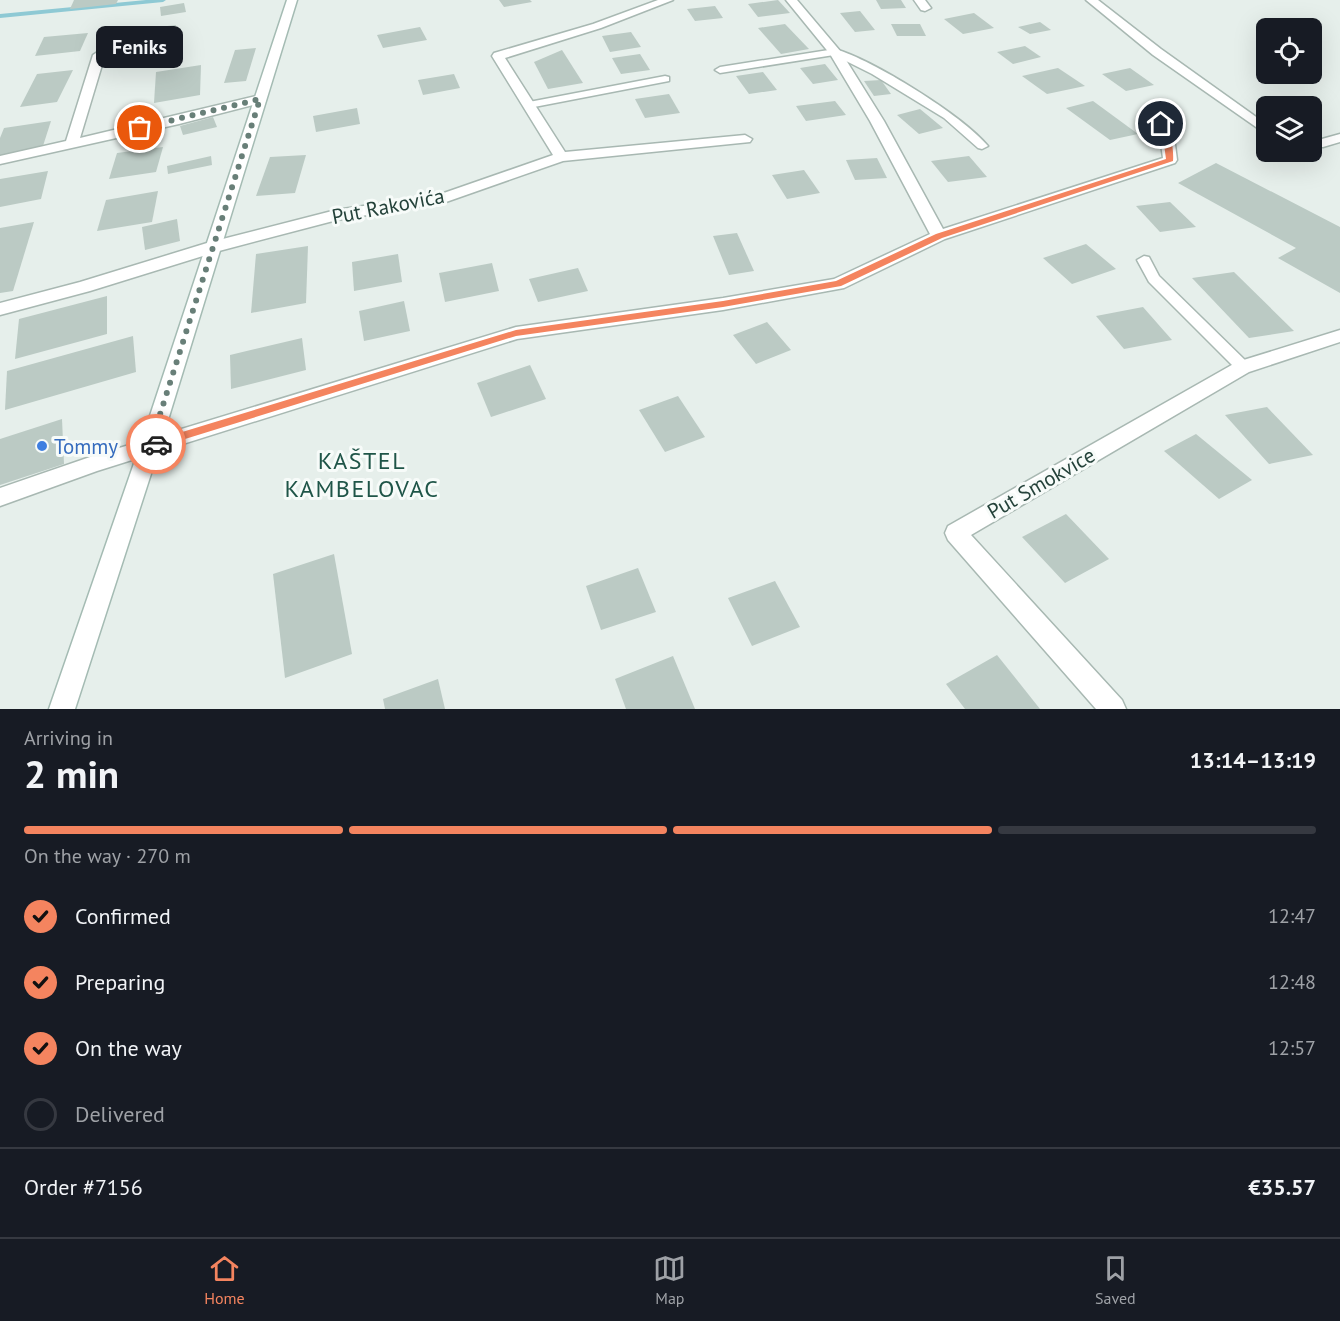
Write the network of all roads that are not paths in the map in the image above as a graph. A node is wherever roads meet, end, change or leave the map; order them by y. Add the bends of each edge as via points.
1 (291, 0) edge
2 (668, 0) edge
3 (790, 0) edge
4 (1090, 0) edge
5 (835, 52) junction
6 (99, 55) dead end
7 (720, 70) dead end
8 (665, 79) dead end
9 (260, 99) junction
10 (529, 105) junction
11 (1155, 111) dead end
12 (1256, 123) edge
13 (1340, 138) edge
14 (745, 139) dead end
15 (72, 143) junction
16 (1322, 143) edge
17 (982, 146) dead end
18 (561, 157) junction
19 (0, 160) edge
20 (939, 236) junction
21 (213, 248) junction
22 (1144, 260) dead end
23 (0, 309) edge
24 (1340, 336) edge
25 (1243, 367) junction
26 (150, 446) junction
27 (0, 497) edge
28 (62, 709) edge
29 (1113, 709) edge

1 - 9 street
2 - 10 street via 498,56
3 - 5 street
4 - 12 street
5 - 7 lane
5 - 17 lane via 948,116
5 - 20 street
6 - 15 street
8 - 10 lane
9 - 15 street
9 - 21 street
10 - 18 street
11 - 20 street via 1167,137 1170,160
13 - 16 street
14 - 18 street, Put Rakovića
15 - 19 street
18 - 21 street, Put Rakovića via 441,199 336,215
20 - 26 street via 838,284 516,333
21 - 23 street, Put Rakovića
21 - 26 street
22 - 25 lane via 1154,279
24 - 25 street, Put Smokvice
25 - 29 street, Put Smokvice via 956,532
26 - 27 street
26 - 28 street

